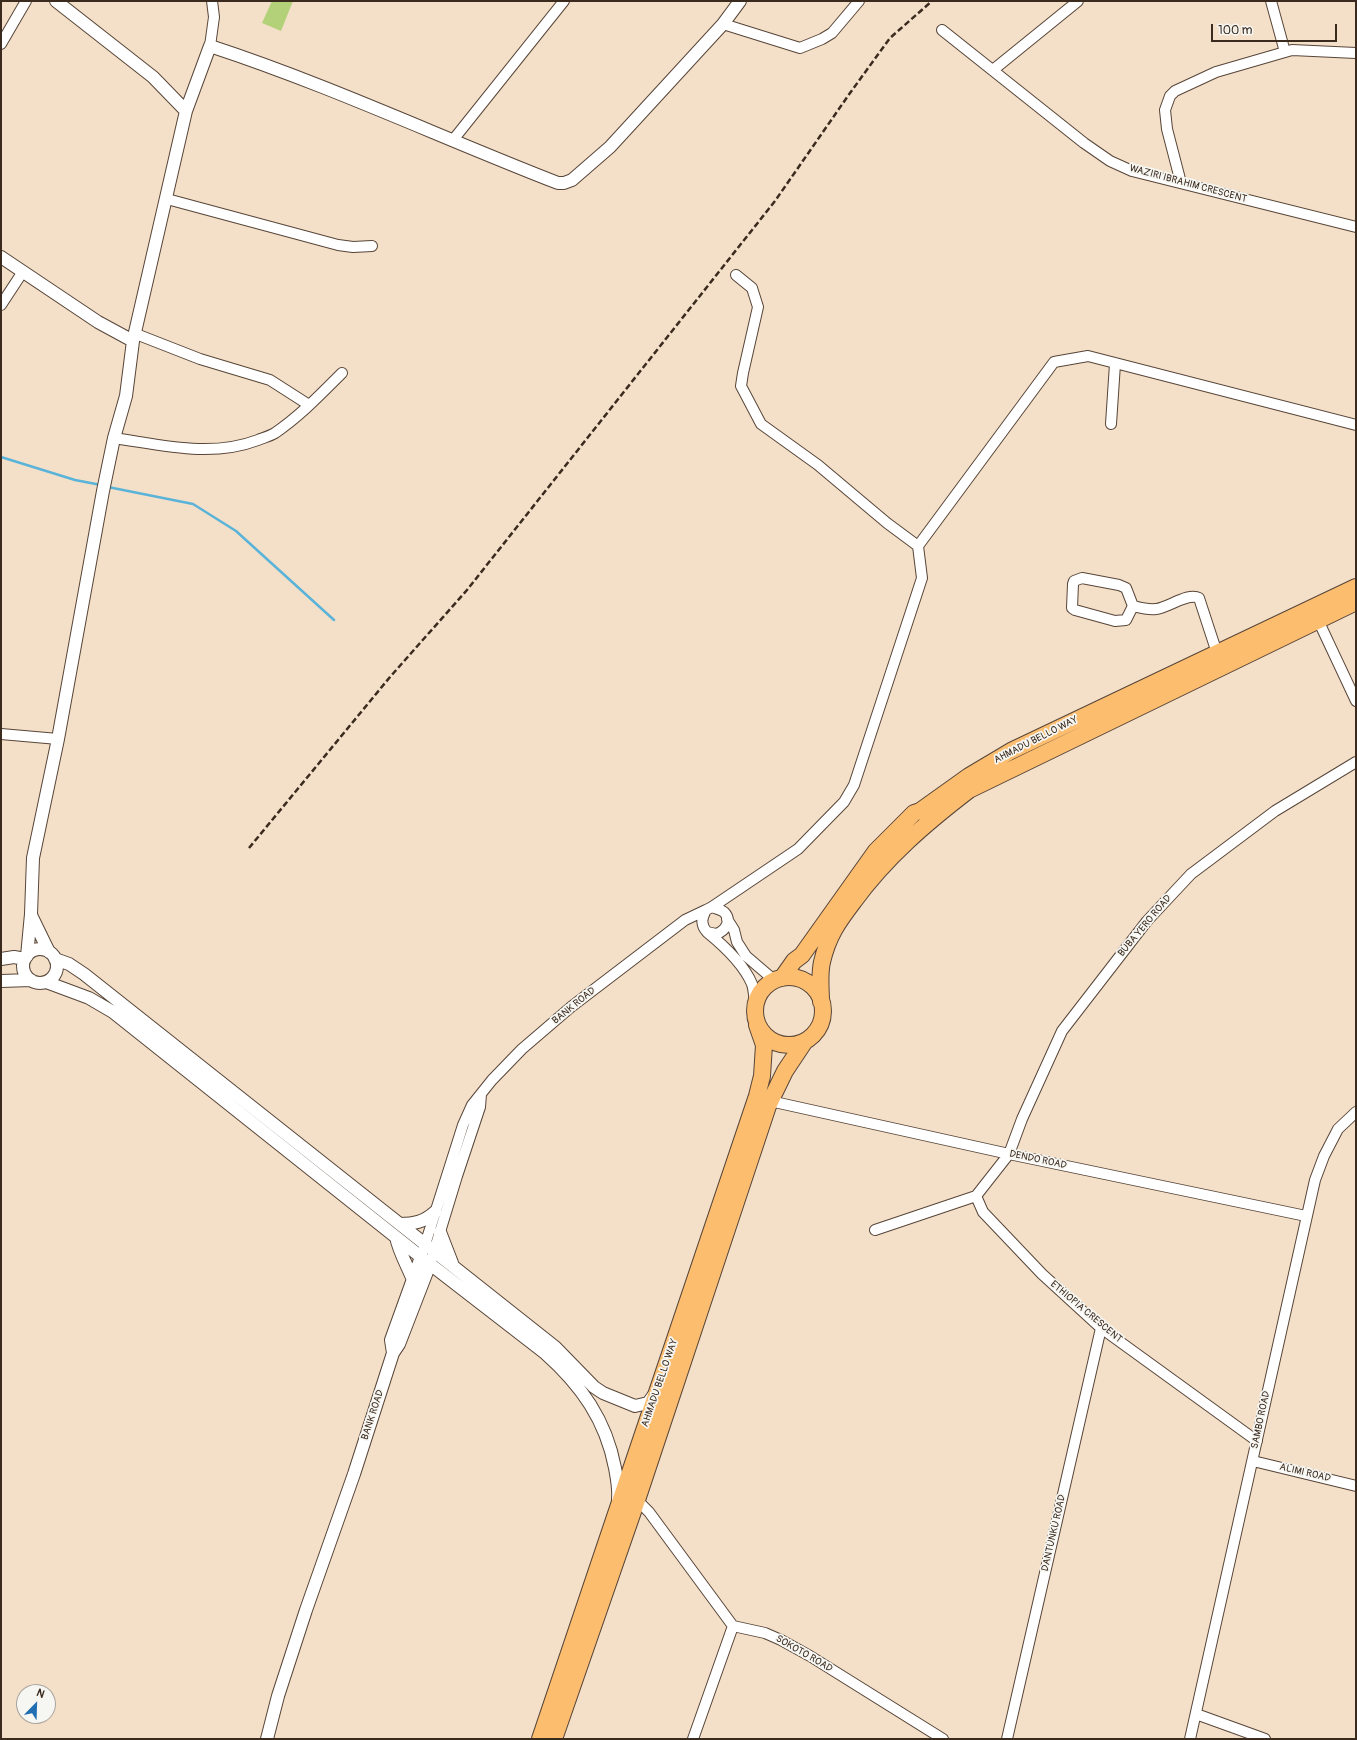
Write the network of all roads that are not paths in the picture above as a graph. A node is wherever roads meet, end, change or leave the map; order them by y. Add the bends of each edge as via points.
1 (26, 1) edge
2 (56, 1) edge
3 (212, 1) edge
4 (564, 1) edge
5 (740, 1) edge
6 (858, 1) edge
7 (1078, 1) edge
8 (1271, 1) edge
9 (1277, 1) edge
10 (723, 24) junction
11 (942, 30) dead end
12 (1, 44) edge
13 (210, 46) junction
14 (1289, 51) junction
15 (1356, 53) edge
16 (993, 70) junction
17 (186, 111) junction
18 (453, 140) junction
19 (1181, 183) junction
20 (167, 199) junction
21 (1356, 227) edge
22 (372, 246) dead end
23 (1, 257) edge
24 (22, 273) junction
25 (736, 275) dead end
26 (1, 306) edge
27 (135, 338) junction
28 (1115, 364) junction
29 (342, 372) dead end
30 (309, 405) junction
31 (1110, 424) dead end
32 (1356, 425) edge
33 (114, 438) junction
34 (918, 546) junction
35 (1356, 586) edge
36 (1356, 602) edge
37 (1133, 606) junction
38 (1318, 620) junction
39 (1216, 653) junction
40 (1356, 701) edge
41 (1, 734) edge
42 (58, 739) junction
43 (1356, 762) edge
44 (736, 891) junction
45 (709, 908) junction
46 (31, 914) junction
47 (727, 917) junction
48 (676, 928) junction
49 (705, 930) junction
50 (52, 955) junction
51 (26, 957) junction
52 (1, 959) edge
53 (778, 979) junction
54 (31, 980) junction
55 (1, 981) edge
56 (46, 982) junction
57 (821, 1002) junction
58 (755, 1003) junction
59 (757, 1025) junction
60 (805, 1041) junction
61 (481, 1094) junction
62 (770, 1101) junction
63 (1356, 1112) edge
64 (1009, 1154) junction
65 (976, 1196) junction
66 (435, 1212) junction
67 (1306, 1216) junction
68 (400, 1224) junction
69 (875, 1230) dead end
70 (440, 1232) junction
71 (396, 1237) junction
72 (430, 1247) junction
73 (426, 1260) junction
74 (453, 1265) junction
75 (449, 1278) junction
76 (417, 1284) junction
77 (1101, 1328) junction
78 (659, 1386) junction
79 (1257, 1441) junction
80 (1253, 1461) junction
81 (1356, 1486) edge
82 (637, 1500) junction
83 (616, 1514) junction
84 (733, 1626) junction
85 (1196, 1714) junction
86 (267, 1739) edge
87 (540, 1739) edge
88 (554, 1739) edge
89 (693, 1739) edge
90 (943, 1739) edge
91 (1007, 1739) edge
92 (1190, 1739) edge
93 (1265, 1739) edge

1 - 12 street
2 - 17 street via 153,77
3 - 13 street via 214,17
4 - 18 street
5 - 10 street
6 - 10 street via 832,33 800,48
7 - 16 street
8 - 14 street
9 - 14 street
10 - 18 street via 610,147 572,180 558,183
11 - 16 street, WAZIRI IBRAHIM CRESCENT
13 - 17 street
13 - 18 street via 348,96
14 - 15 street
14 - 19 street via 1216,72 1170,96 1165,110 1167,129
16 - 19 street, WAZIRI IBRAHIM CRESCENT via 1084,144 1110,161 1132,171
17 - 20 street
19 - 21 street, WAZIRI IBRAHIM CRESCENT
20 - 22 street via 338,245
20 - 27 street
23 - 24 street
24 - 26 street
24 - 27 street via 98,322
25 - 34 street via 752,288 758,307 741,386 761,424 818,465
27 - 30 street via 270,380
27 - 33 street via 126,396
28 - 31 street
28 - 32 street
28 - 34 street via 1088,356 1054,362
29 - 30 street
30 - 33 street via 273,434 243,446 214,450
33 - 42 street
34 - 44 street, BANK ROAD via 922,578 854,785 844,802 802,845
35 - 39 main road, AHMADU BELLO WAY
36 - 38 main road, AHMADU BELLO WAY
37 - 37 street via 1128,591 1119,585 1082,578 1074,581 1071,604 1075,610 1121,621 1129,617
37 - 39 street via 1148,610 1157,609 1190,596 1199,598
38 - 40 street
38 - 57 main road, AHMADU BELLO WAY via 969,790 894,852 835,926 822,963
39 - 53 main road, AHMADU BELLO WAY via 1011,751 914,813 876,851 802,955
41 - 42 street
42 - 46 street via 33,858
43 - 64 street, BUBA YERO ROAD via 1275,811 1191,874 1147,921 1062,1031
44 - 45 street, BANK ROAD
44 - 47 street via 726,905
45 - 47 street via 723,911
45 - 48 street, BANK ROAD
45 - 49 street via 702,920
46 - 50 street
46 - 51 street
47 - 49 street via 726,928 721,933 712,934
47 - 53 street via 746,956
48 - 49 street, BANK ROAD via 694,923
48 - 61 street, BANK ROAD via 572,1007 522,1049
49 - 58 street via 722,945 748,977 753,985
50 - 51 street via 37,949
50 - 56 street via 57,969
50 - 68 street via 84,974
51 - 52 street
51 - 54 street via 24,971
53 - 57 main road via 790,977 806,982 818,994
53 - 58 main road via 760,992
54 - 55 street
54 - 56 street
56 - 71 street via 89,998 113,1012
57 - 60 main road via 821,1021 815,1032
58 - 59 main road
59 - 60 main road via 766,1036 778,1043 792,1044
59 - 78 main road, AHMADU BELLO WAY via 764,1045 762,1076 757,1096
60 - 62 main road, AHMADU BELLO WAY via 785,1071
61 - 66 street, BANK ROAD via 472,1105 463,1125
61 - 70 street, BANK ROAD via 480,1107
62 - 64 street, DENDO ROAD
62 - 82 main road, AHMADU BELLO WAY
63 - 67 street, SAMBO ROAD via 1338,1129 1324,1156
64 - 65 street
64 - 67 street, DENDO ROAD
65 - 69 street
65 - 77 street, ETHIOPIA CRESCENT via 983,1212 1042,1274
66 - 68 street via 416,1224
66 - 72 street, BANK ROAD
67 - 79 street, SAMBO ROAD
68 - 72 street
70 - 72 street, BANK ROAD
70 - 74 street
71 - 73 street
71 - 76 street via 399,1251
72 - 73 street, BANK ROAD
72 - 74 street
73 - 75 street
73 - 76 street, BANK ROAD
74 - 78 street via 555,1347 586,1380 603,1393 635,1406 648,1403
75 - 76 street
75 - 83 street via 562,1368 592,1405 612,1452 619,1490
76 - 86 street, BANK ROAD via 391,1340 393,1353 278,1696
77 - 79 street, ETHIOPIA CRESCENT
77 - 91 street, DANTUNKU ROAD
78 - 83 main road, AHMADU BELLO WAY
79 - 80 street, SAMBO ROAD
80 - 81 street, ALIMI ROAD
80 - 85 street, SAMBO ROAD
82 - 84 street via 649,1512
82 - 88 main road, AHMADU BELLO WAY
83 - 87 main road, AHMADU BELLO WAY
84 - 89 street
84 - 90 street, SOKOTO ROAD via 765,1633 781,1640
85 - 92 street, SAMBO ROAD
85 - 93 street

